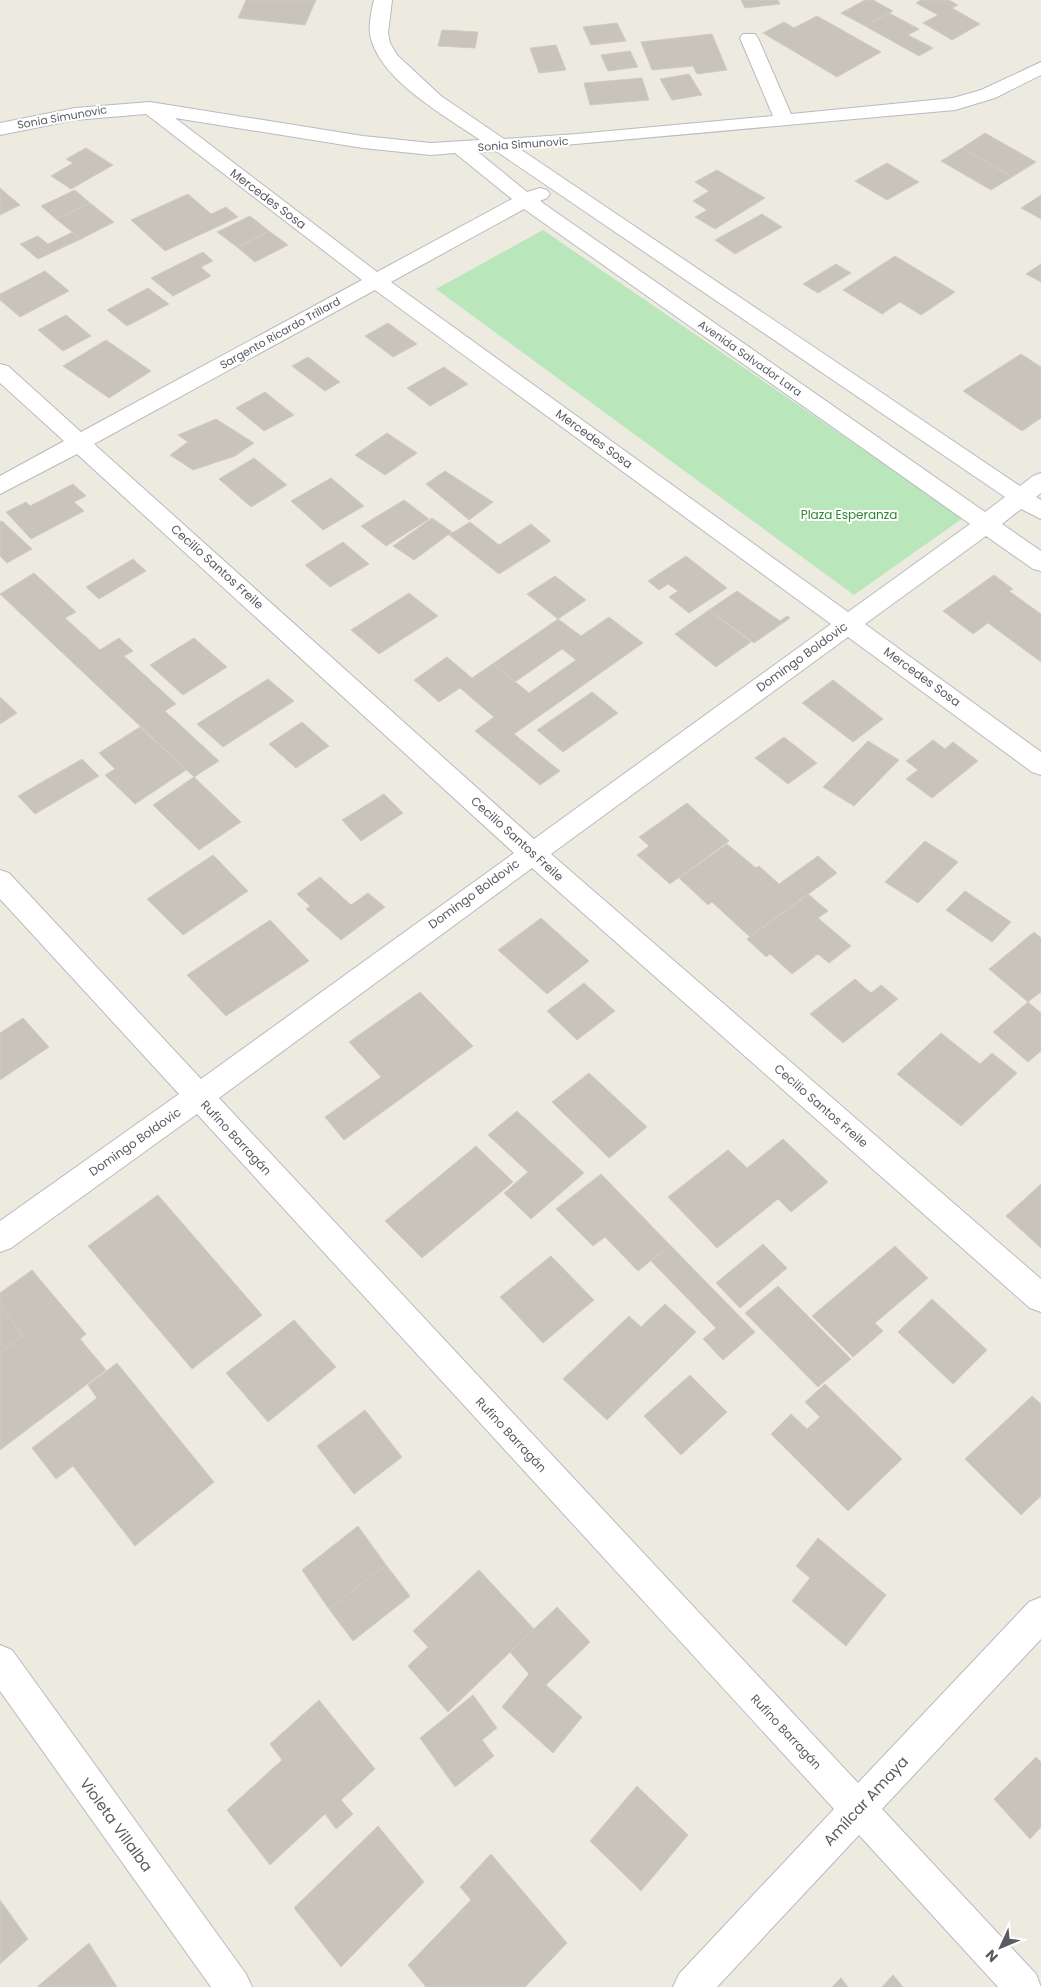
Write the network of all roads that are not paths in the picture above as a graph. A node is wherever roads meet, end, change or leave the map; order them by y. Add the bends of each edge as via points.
1 (382, 0) edge
2 (749, 38) dead end
3 (1041, 68) edge
4 (150, 108) junction
5 (784, 120) junction
6 (0, 129) edge
7 (502, 146) junction
8 (462, 149) junction
9 (562, 186) junction
10 (525, 200) junction
11 (376, 281) junction
12 (0, 372) edge
13 (80, 443) junction
14 (1041, 481) edge
15 (0, 486) edge
16 (1020, 496) junction
17 (1041, 511) edge
18 (986, 524) junction
19 (1041, 563) edge
20 (849, 624) junction
21 (1041, 765) edge
22 (531, 852) junction
23 (0, 881) edge
24 (198, 1097) junction
25 (0, 1238) edge
26 (1041, 1298) edge
27 (1041, 1614) edge
28 (0, 1662) edge
29 (858, 1810) junction
30 (233, 1987) edge
31 (692, 1987) edge
32 (1023, 1987) edge

1 - 7 street via 381,42 399,69 434,100
2 - 5 street
3 - 5 street, Sonia Simunovic via 988,94 955,104
4 - 6 street, Sonia Simunovic via 87,111
4 - 8 street, Sonia Simunovic via 363,142
4 - 11 street, Mercedes Sosa
5 - 7 street, Sonia Simunovic
7 - 8 street, Sonia Simunovic
7 - 9 street
8 - 10 street, Avenida Salvador Lara
9 - 10 street, Sargento Ricardo Trillard
9 - 16 street
10 - 11 street, Sargento Ricardo Trillard
10 - 18 street, Avenida Salvador Lara
11 - 13 street, Sargento Ricardo Trillard
11 - 20 street, Mercedes Sosa
12 - 13 street, Cecilio Santos Freile
13 - 15 street, Sargento Ricardo Trillard
13 - 22 street, Cecilio Santos Freile
14 - 16 street, Domingo Boldovic
16 - 17 street
16 - 18 street, Domingo Boldovic
18 - 19 street, Avenida Salvador Lara
18 - 20 street, Domingo Boldovic
20 - 21 street, Mercedes Sosa
20 - 22 street, Domingo Boldovic
22 - 24 street, Domingo Boldovic
22 - 26 street, Cecilio Santos Freile
23 - 24 street, Rufino Barragán
24 - 25 street, Domingo Boldovic
24 - 29 street, Rufino Barragán
27 - 29 street, Amílcar Amaya
28 - 30 street, Violeta Villalba
29 - 31 street, Amílcar Amaya
29 - 32 street, Rufino Barragán

